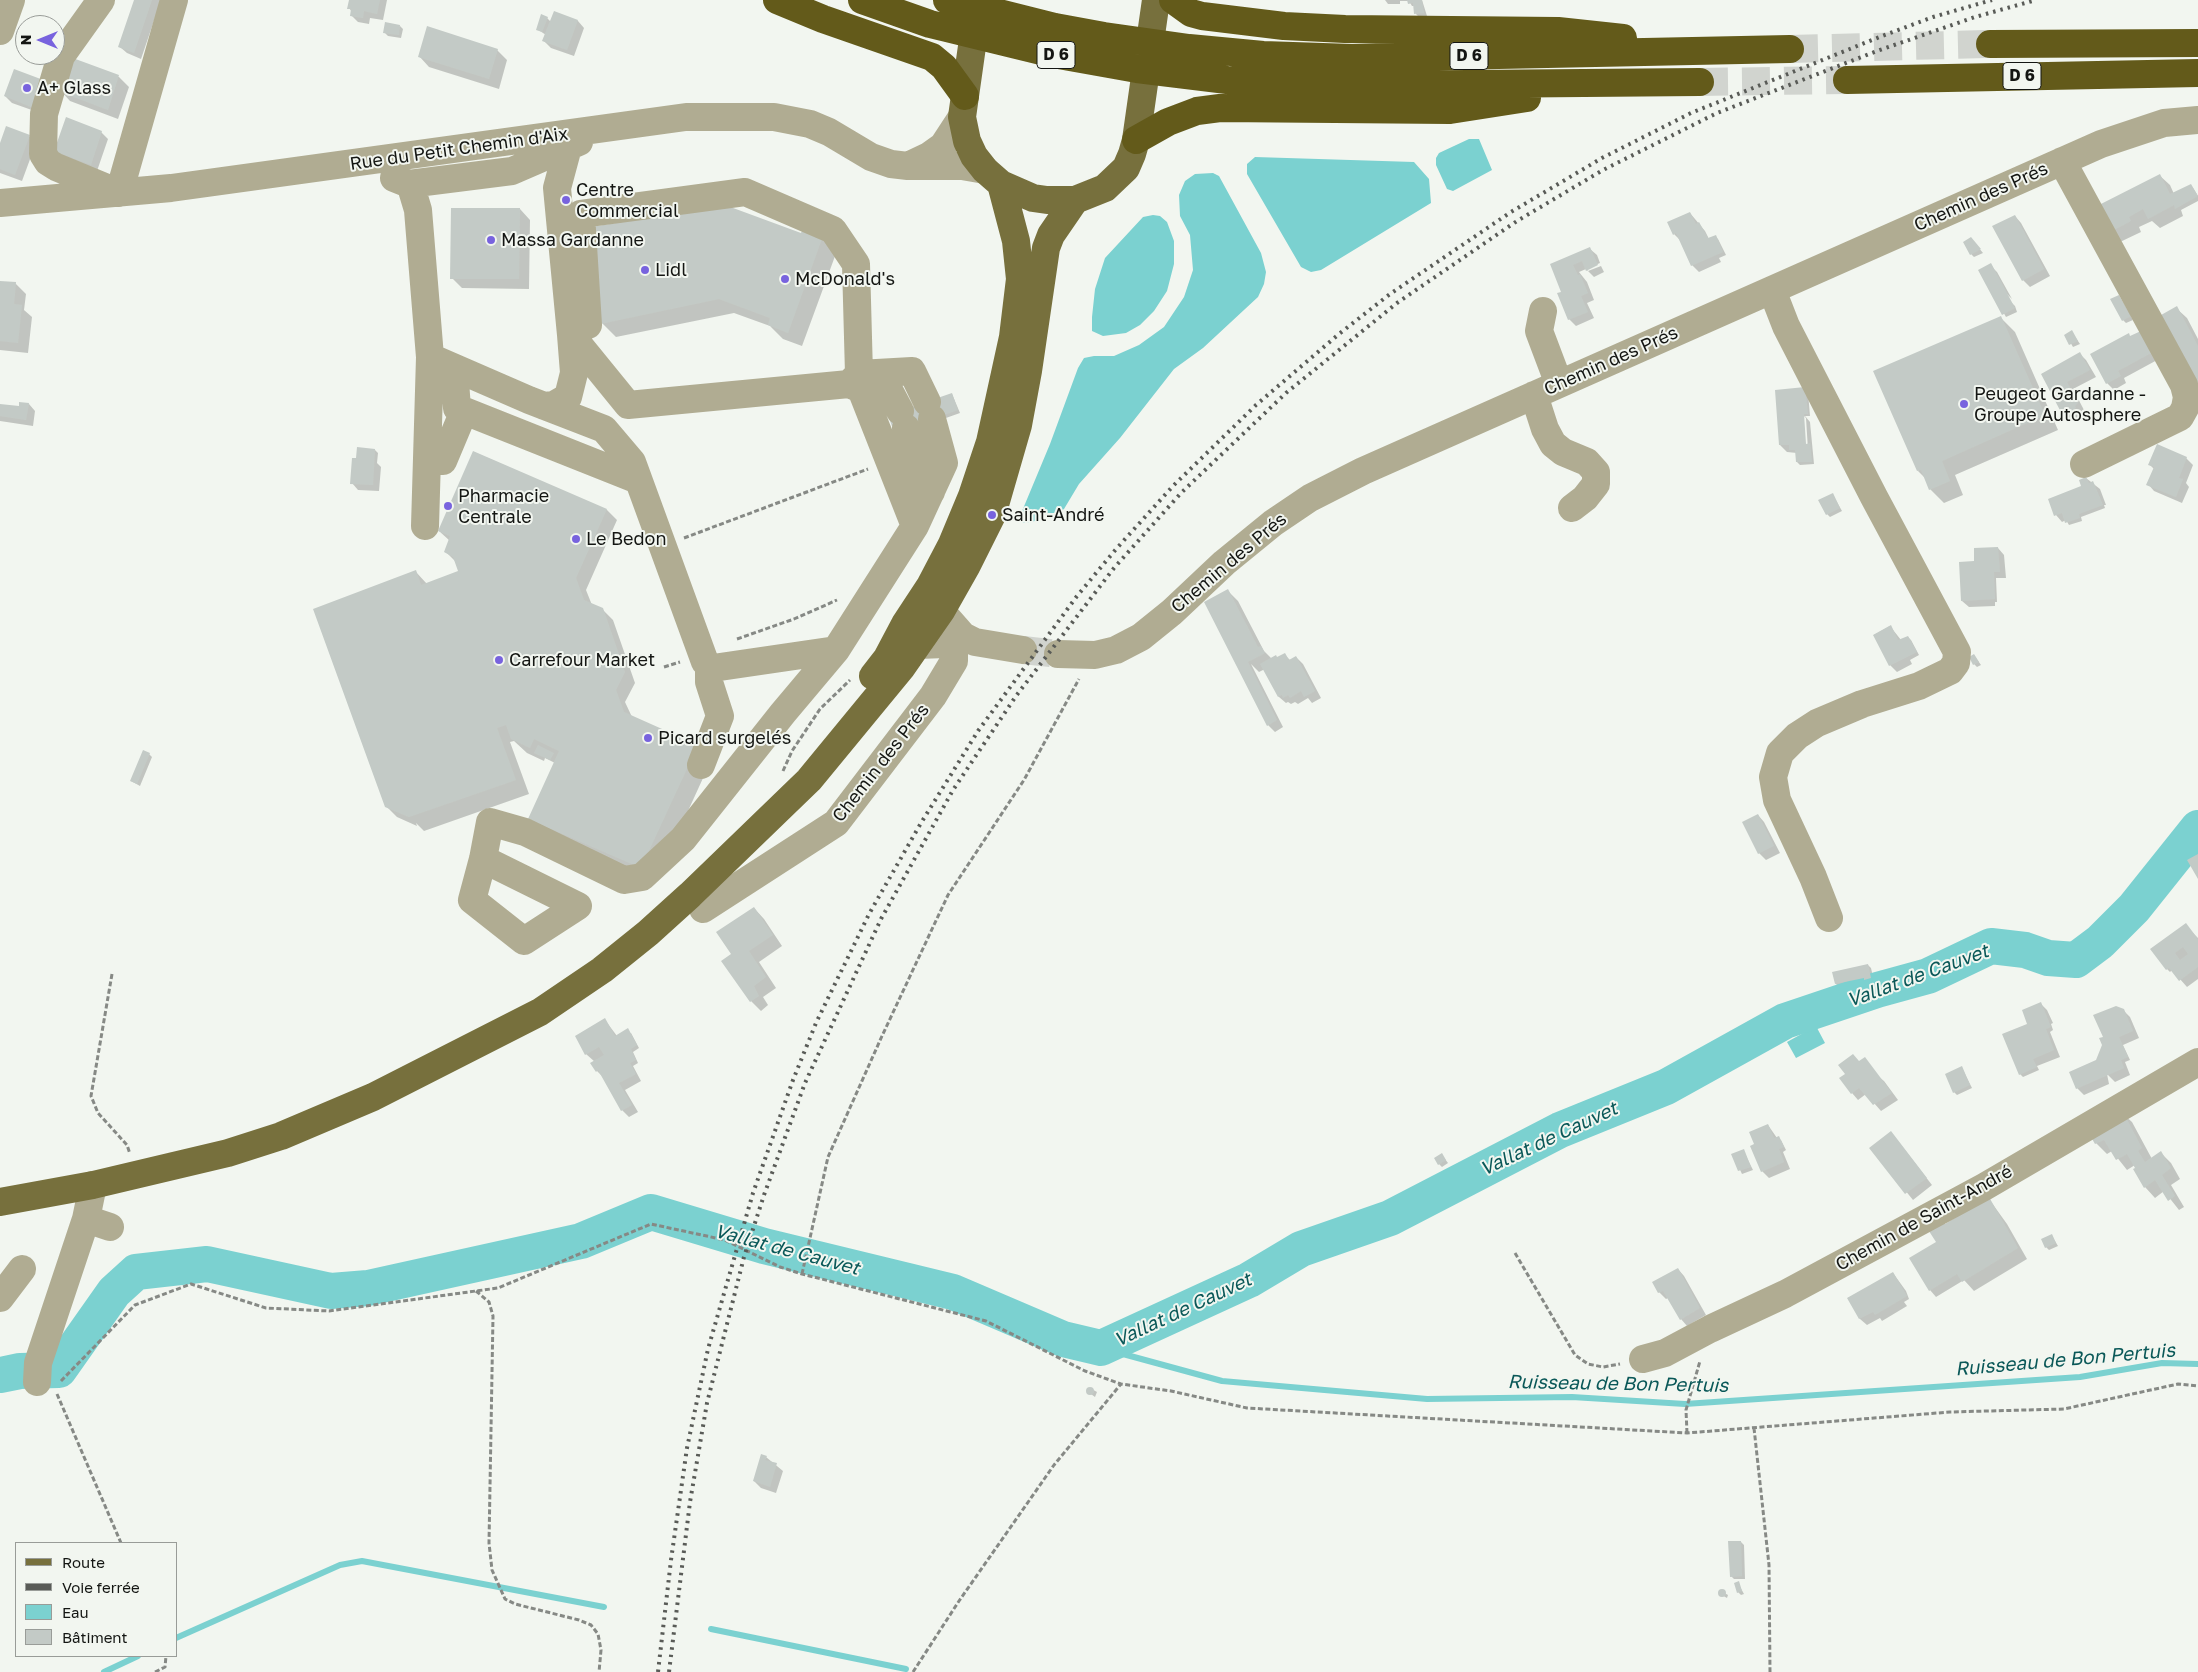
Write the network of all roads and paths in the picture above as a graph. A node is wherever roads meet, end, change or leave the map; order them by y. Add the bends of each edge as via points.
1 (10, 0) edge
2 (101, 0) edge
3 (174, 0) edge
4 (777, 0) edge
5 (862, 0) edge
6 (947, 0) edge
7 (979, 0) edge
8 (1156, 0) edge
9 (1173, 0) edge
10 (0, 30) edge
11 (2198, 42) edge
12 (1990, 44) tunnel mouth
13 (1790, 49) tunnel mouth
14 (1749, 50) junction
15 (2198, 72) edge
16 (1847, 80) tunnel mouth
17 (1700, 82) tunnel mouth
18 (1620, 84) junction
19 (963, 107) junction
20 (2198, 120) edge
21 (611, 128) junction
22 (1136, 140) junction
23 (568, 147) junction
24 (525, 151) junction
25 (2062, 161) junction
26 (908, 166) junction
27 (322, 168) junction
28 (993, 177) junction
29 (421, 182) junction
30 (119, 192) junction
31 (1074, 200) junction
32 (0, 203) edge
33 (562, 236) junction
34 (1772, 290) junction
35 (1543, 311) dead end
36 (571, 335) junction
37 (430, 357) junction
38 (590, 359) junction
39 (454, 368) junction
40 (856, 382) junction
41 (1559, 384) junction
42 (1534, 395) junction
43 (544, 406) junction
44 (464, 412) junction
45 (427, 460) junction
46 (2084, 464) dead end
47 (869, 469) dead end
48 (638, 480) junction
49 (931, 492) junction
50 (1572, 508) dead end
51 (425, 526) dead end
52 (915, 526) junction
53 (663, 546) junction
54 (837, 600) dead end
55 (941, 611) junction
56 (918, 645) junction
57 (836, 650) junction
58 (1023, 650) tunnel mouth
59 (1070, 655) joint
60 (706, 660) junction
61 (664, 667) dead end
62 (853, 677) dead end
63 (701, 764) dead end
64 (782, 772) dead end
65 (483, 859) dead end
66 (711, 874) junction
67 (703, 909) dead end
68 (1829, 918) dead end
69 (112, 974) dead end
70 (2198, 1062) edge
71 (137, 1176) junction
72 (93, 1185) junction
73 (0, 1202) edge
74 (1516, 1253) dead end
75 (22, 1268) dead end
76 (802, 1274) junction
77 (476, 1291) junction
78 (0, 1298) edge
79 (1643, 1360) joint
80 (38, 1372) dead end
81 (1121, 1384) junction
82 (2198, 1386) edge
83 (1689, 1394) dead end
84 (1754, 1428) junction
85 (1687, 1433) junction
86 (121, 1542) edge
87 (166, 1657) edge
88 (155, 1672) edge
89 (599, 1672) edge
90 (913, 1672) edge
91 (1770, 1672) edge

1 - 10 street
2 - 30 street via 61,56 44,114 43,154 56,167
3 - 30 street
4 - 19 highway via 932,57 944,66
5 - 18 highway, D 6 via 930,24 1053,54 1185,76 1351,85
6 - 14 highway, D 6 via 1054,26 1189,48 1263,55 1352,58
7 - 19 main road
8 - 22 main road
9 - 14 highway via 1190,13 1202,16 1284,26 1558,32
11 - 12 highway, D 6
13 - 14 highway, D 6
15 - 16 highway, D 6
17 - 18 highway, D 6
18 - 22 highway via 1450,110 1212,109 1168,122
19 - 26 street via 943,146
19 - 28 main road via 967,141 974,156
20 - 25 street, Chemin des Prés via 2164,123
21 - 23 street
21 - 24 street, Rue du Petit Chemin d'Aix
21 - 26 street, Rue du Petit Chemin d'Aix via 686,118 774,118 810,124 871,157
22 - 31 main road via 1126,168 1117,178 1105,188
23 - 24 street
23 - 33 street via 557,188
24 - 27 street, Rue du Petit Chemin d'Aix via 470,147
24 - 29 street via 512,171
24 - 33 street via 546,182
25 - 34 street, Chemin des Prés
25 - 46 street via 2188,397 2180,417
26 - 28 street, Rue du Petit Chemin d'Aix via 962,166
27 - 29 street
27 - 30 street, Rue du Petit Chemin d'Aix
28 - 31 main road via 1033,198
28 - 66 main road via 1016,241 1020,279 1004,382 990,442 972,496 930,586 887,658
29 - 37 street via 412,190 418,210
30 - 32 street, Rue du Petit Chemin d'Aix
31 - 55 main road via 1046,248 1018,424 992,515
33 - 36 street
34 - 41 street, Chemin des Prés
34 - 68 street via 1786,326 1957,652 1956,663 1950,671 1920,686 1862,704 1817,723 1780,753 1773,777 1777,800
35 - 41 street via 1539,331
36 - 38 street
36 - 43 street via 574,373 568,397 554,405
37 - 39 street
37 - 45 street
38 - 40 street via 628,405
38 - 40 street via 581,214 745,192 833,230 856,264
39 - 43 street
39 - 44 street via 456,408
40 - 49 street via 890,392
40 - 49 street via 912,371 930,410 944,463
40 - 52 street
41 - 42 street, Chemin des Prés
42 - 50 street via 1554,444 1563,452 1587,462 1596,472 1596,484
42 - 59 street, Chemin des Prés via 1310,498 1224,563 1141,637 1116,650 1095,655
43 - 48 street via 604,428 632,462
44 - 45 street via 443,461
44 - 48 street
45 - 51 street
47 - 53 path
48 - 53 street
49 - 52 street
52 - 57 street
53 - 60 street
54 - 60 path via 746,635
55 - 56 main road
55 - 58 street via 963,636 976,642
56 - 66 main road via 809,780
56 - 67 street, Chemin des Prés via 945,644 954,653 954,661 933,696 836,823
57 - 60 street via 713,668
57 - 65 street via 683,839 642,877 624,880 525,832 490,822
59 - 76 path via 1083,670 1075,689 1024,780 948,896 828,1157
60 - 61 path
60 - 63 street via 720,716
62 - 64 path via 820,709
66 - 71 main road via 602,970 540,1012 373,1097 281,1136
69 - 71 path via 91,1096 98,1113 127,1145
70 - 79 street, Chemin de Saint-André via 1984,1187 1794,1290 1665,1353
71 - 72 main road
72 - 73 main road
72 - 80 street via 98,1223
74 - 79 path via 1575,1356 1588,1364 1603,1367
75 - 78 street
76 - 77 path via 725,1240 651,1224 498,1288
76 - 81 path via 986,1321 1085,1371
77 - 86 path via 329,1311 266,1308 191,1284 135,1305 54,1388
77 - 89 path via 489,1302 493,1316 489,1543 494,1573 505,1599 591,1625 598,1634 601,1650
81 - 85 path via 1247,1408
81 - 90 path via 1054,1465 958,1601
82 - 84 path via 2178,1384 2064,1409 1950,1412
83 - 85 path
84 - 85 path
84 - 91 path via 1768,1564
87 - 88 path via 166,1667

